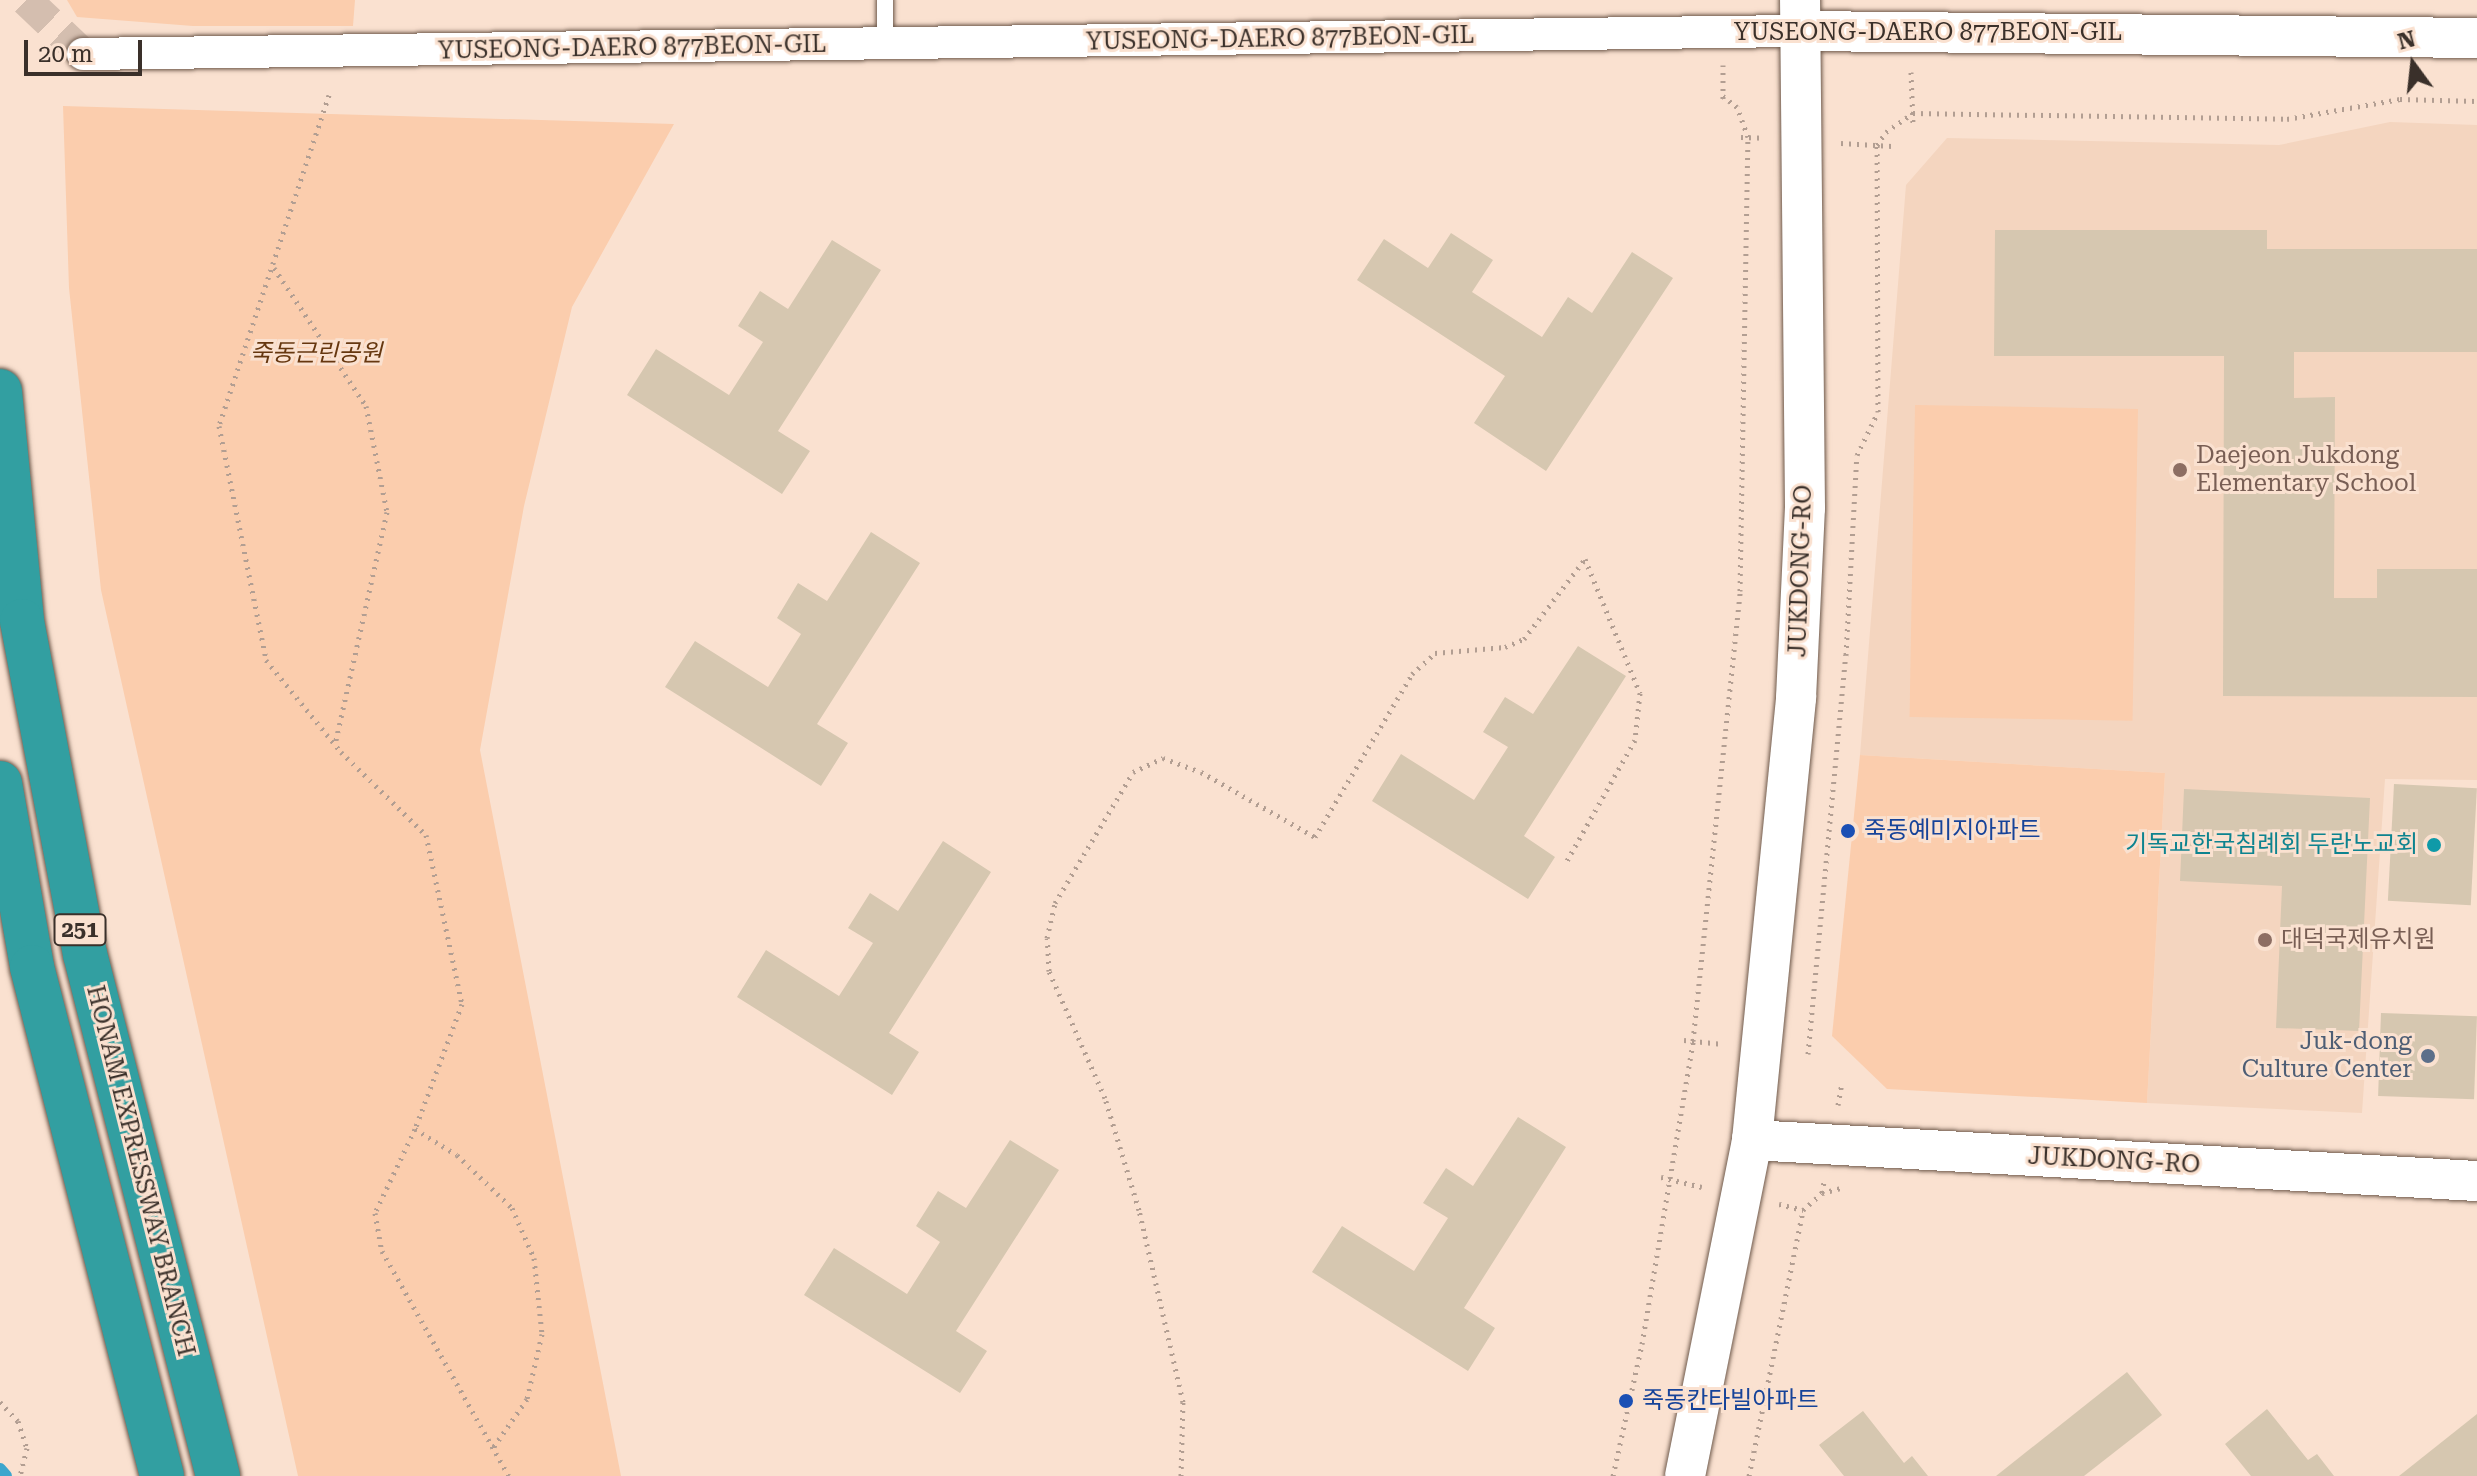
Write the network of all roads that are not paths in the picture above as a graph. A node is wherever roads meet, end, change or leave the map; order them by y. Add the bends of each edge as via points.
1 (885, 0) edge
2 (1801, 15) edge
3 (2477, 38) edge
4 (885, 46) junction
5 (83, 54) tunnel mouth
6 (0, 391) edge
7 (0, 783) edge
8 (1752, 1140) junction
9 (2477, 1181) edge
10 (158, 1456) edge
11 (216, 1467) edge
12 (1685, 1476) edge

1 - 4 lane
2 - 3 street, YUSEONG-DAERO 877BEON-GIL
2 - 4 street, YUSEONG-DAERO 877BEON-GIL
2 - 8 street, JUKDONG-RO via 1805,508 1796,698
4 - 5 street, YUSEONG-DAERO 877BEON-GIL
6 - 11 highway, HONAM EXPRESSWAY BRANCH / 251 via 22,621 85,954
7 - 10 highway, 251 via 32,967
8 - 9 street, JUKDONG-RO
8 - 12 street, JUKDONG-RO

